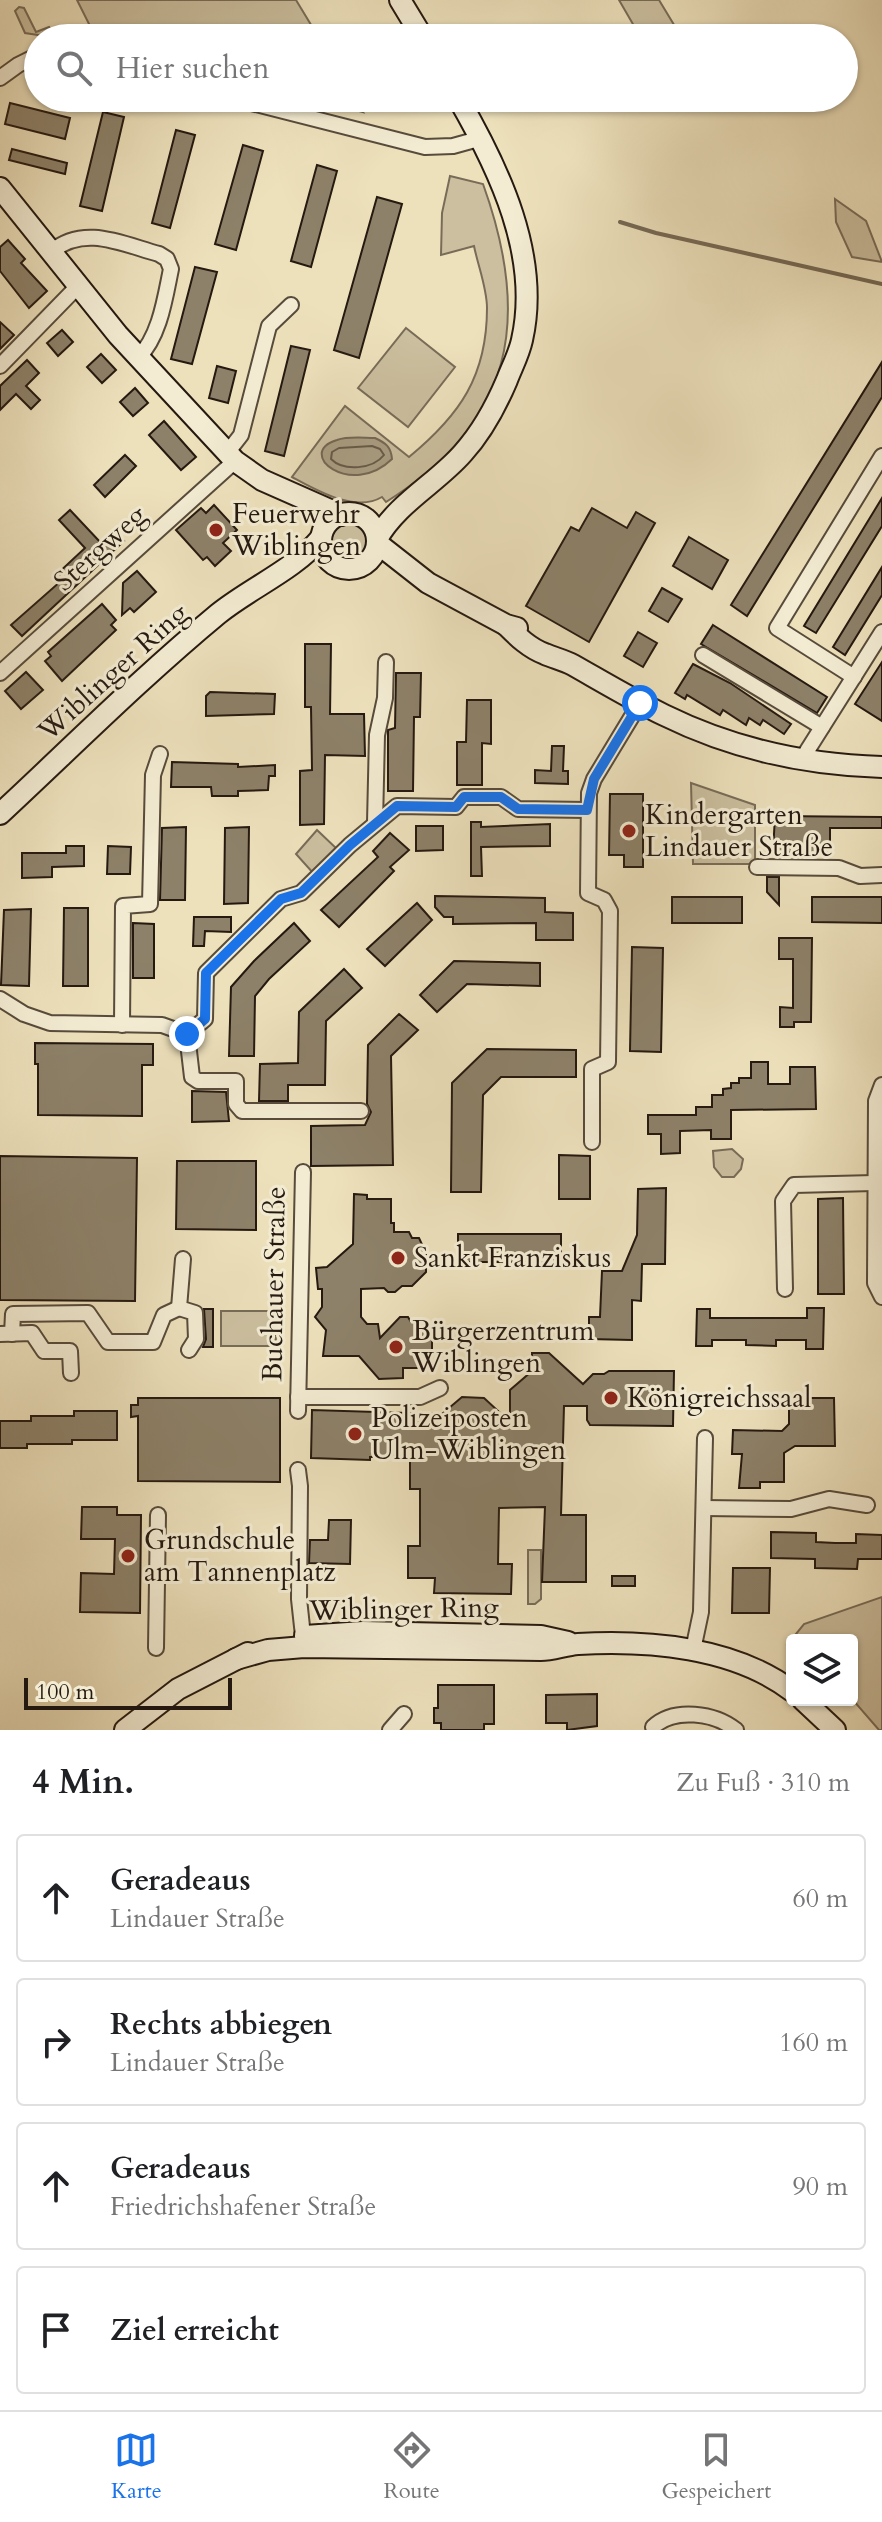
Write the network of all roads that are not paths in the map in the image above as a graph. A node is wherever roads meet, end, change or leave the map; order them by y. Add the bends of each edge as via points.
1 (400, 0) edge
2 (415, 24) edge
3 (24, 63) edge
4 (0, 78) edge
5 (287, 112) edge
6 (466, 112) edge
7 (482, 138) junction
8 (0, 188) edge
9 (51, 252) junction
10 (78, 286) junction
11 (291, 305) dead end
12 (138, 358) junction
13 (0, 366) edge
14 (882, 456) edge
15 (231, 457) junction
16 (283, 490) junction
17 (416, 495) junction
18 (341, 515) junction
19 (363, 517) junction
20 (322, 536) junction
21 (377, 541) junction
22 (332, 564) junction
23 (363, 566) junction
24 (269, 578) junction
25 (428, 583) junction
26 (882, 632) edge
27 (703, 655) dead end
28 (386, 662) dead end
29 (0, 673) edge
30 (854, 677) junction
31 (640, 703) junction
32 (822, 727) junction
33 (160, 754) dead end
34 (804, 761) junction
35 (882, 767) edge
36 (587, 810) junction
37 (0, 814) edge
38 (375, 823) junction
39 (757, 867) dead end
40 (882, 875) edge
41 (0, 999) edge
42 (122, 1025) junction
43 (187, 1034) junction
44 (882, 1085) edge
45 (361, 1111) dead end
46 (592, 1142) dead end
47 (303, 1172) dead end
48 (874, 1183) junction
49 (183, 1259) dead end
50 (785, 1289) dead end
51 (882, 1297) edge
52 (179, 1308) junction
53 (6, 1334) edge
54 (189, 1350) dead end
55 (71, 1373) dead end
56 (440, 1388) dead end
57 (705, 1438) dead end
58 (298, 1470) dead end
59 (867, 1505) dead end
60 (704, 1508) junction
61 (158, 1515) dead end
62 (304, 1642) junction
63 (156, 1648) dead end
64 (693, 1650) junction
65 (786, 1688) edge
66 (809, 1706) edge
67 (404, 1714) dead end
68 (653, 1727) dead end
69 (125, 1730) edge
70 (390, 1730) edge
71 (736, 1730) edge
72 (835, 1730) edge

1 - 2 street
3 - 4 street
5 - 7 street via 425,147
6 - 7 street
7 - 17 street via 520,241 526,298 522,340 498,401 474,440
8 - 9 street
9 - 10 street
9 - 12 street via 67,240 88,237 167,259 170,274 154,335
10 - 12 street
10 - 13 street
11 - 15 street, Stergweg via 269,326 243,430
12 - 15 street
14 - 30 street via 777,628
15 - 16 street
15 - 29 street, Stergweg
16 - 18 street
16 - 20 street
17 - 19 street
17 - 21 street
18 - 19 street
18 - 20 street via 329,521
19 - 21 street via 373,526
20 - 22 street via 323,552
20 - 24 street, Wiblinger Ring
21 - 23 street
21 - 25 street
22 - 23 street via 345,569
22 - 24 street, Wiblinger Ring
23 - 25 street
24 - 37 street, Wiblinger Ring via 172,654
25 - 31 street via 506,625 539,635 569,663
26 - 30 street
27 - 32 street
28 - 38 street via 377,735
30 - 32 street
31 - 34 street via 719,739
31 - 36 street via 594,779
32 - 34 street
33 - 42 street via 153,782 150,904 123,906
34 - 35 street
36 - 38 street via 518,809 501,797 464,797 456,807 397,806
36 - 46 street via 588,893 604,900 610,911 608,1062 592,1069
38 - 43 street via 301,893 281,899 206,973 205,1019
39 - 40 street via 839,868 860,876
41 - 42 street via 50,1023
42 - 43 street via 162,1025
43 - 45 street via 192,1077 236,1081 236,1104 242,1111
44 - 48 street via 876,1101
47 - 56 street, Buchauer Straße via 298,1404 420,1397
48 - 50 street via 794,1185 787,1191
48 - 51 street via 875,1283
49 - 52 street
52 - 53 street via 164,1315 153,1342 108,1342 88,1313 13,1314
52 - 54 street via 195,1313 196,1339
53 - 55 street via 32,1333 44,1351 70,1351
57 - 60 street
58 - 62 street
59 - 60 street via 851,1496 791,1509
60 - 64 street via 701,1612
61 - 63 street
62 - 64 street, Wiblinger Ring
62 - 69 street, Wiblinger Ring via 270,1644 236,1659 178,1689
64 - 65 street, Wiblinger Ring via 745,1665
66 - 72 street
67 - 70 street
68 - 71 street via 669,1716 702,1716 716,1717

